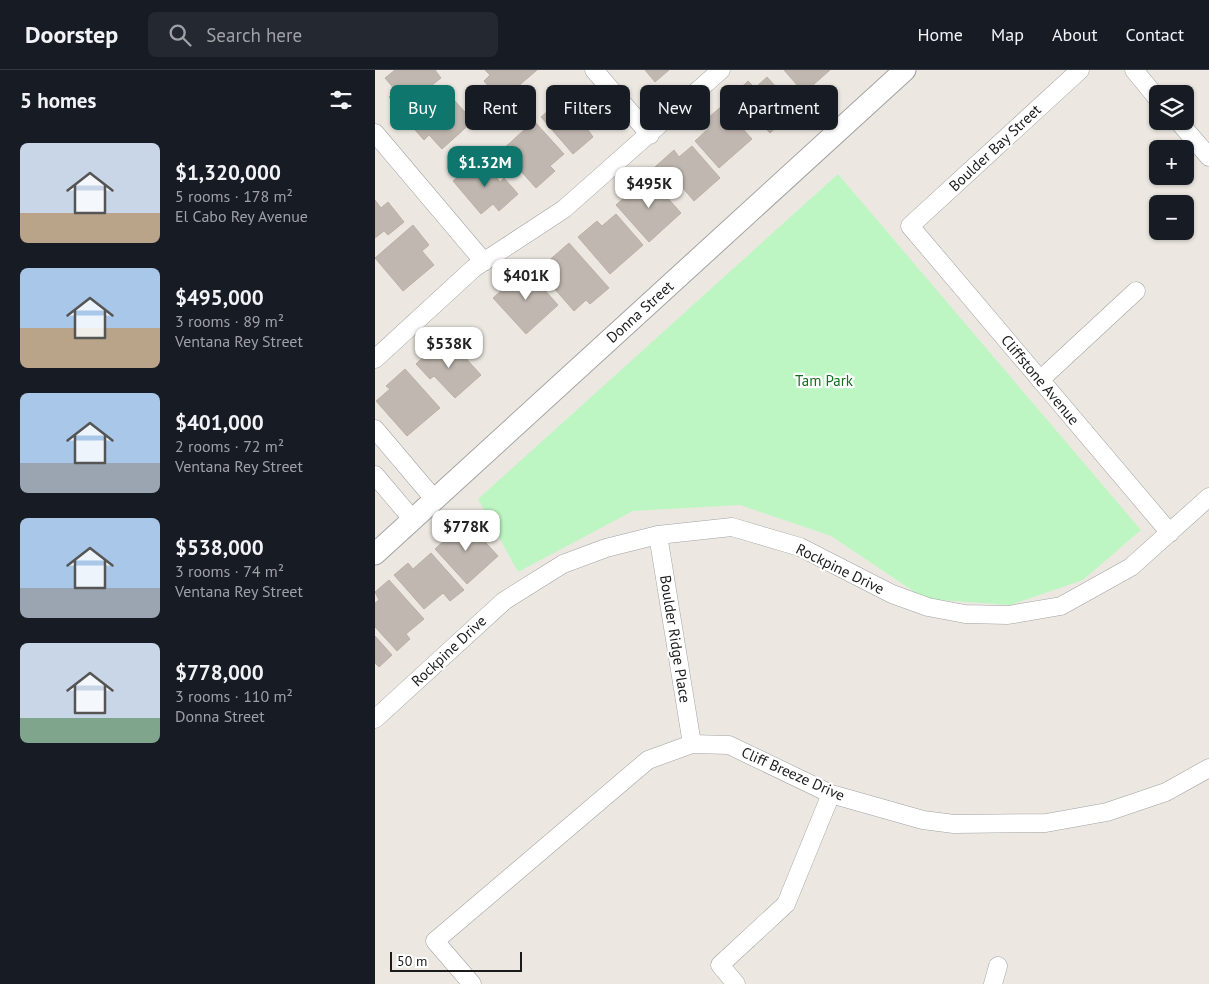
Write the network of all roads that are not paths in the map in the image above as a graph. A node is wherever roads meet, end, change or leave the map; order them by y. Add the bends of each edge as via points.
1 (594, 70) edge
2 (721, 70) edge
3 (1080, 70) edge
4 (1134, 70) edge
5 (896, 73) edge
6 (1149, 88) edge
7 (1186, 130) edge
8 (375, 133) edge
9 (650, 135) junction
10 (1209, 158) edge
11 (910, 226) joint
12 (484, 262) junction
13 (1136, 291) dead end
14 (375, 359) edge
15 (1040, 380) junction
16 (375, 429) edge
17 (375, 475) edge
18 (1209, 497) edge
19 (435, 500) junction
20 (413, 520) junction
21 (1170, 533) junction
22 (658, 535) junction
23 (375, 554) edge
24 (375, 719) edge
25 (692, 744) junction
26 (1209, 768) edge
27 (831, 794) junction
28 (998, 966) dead end
29 (472, 984) edge
30 (737, 984) edge
31 (993, 984) edge

1 - 9 street
2 - 9 street
3 - 11 street, Boulder Bay Street
4 - 6 street
5 - 19 street, Donna Street
7 - 10 street
8 - 12 street
9 - 12 street via 564,209
11 - 15 street, Cliffstone Avenue
12 - 14 street via 456,283
13 - 15 street
15 - 21 street, Cliffstone Avenue
16 - 19 street
17 - 20 street
18 - 21 street, Rockpine Drive
19 - 20 street, Donna Street
20 - 23 street, Donna Street
21 - 22 street, Rockpine Drive via 1131,567 1061,606 1007,614 965,614 928,607 892,594 800,547 732,527
22 - 24 street, Rockpine Drive via 606,548 563,564 504,601
22 - 25 street, Boulder Ridge Place
25 - 27 street, Cliff Breeze Drive via 729,745
25 - 29 street, Cliff Breeze Drive via 648,760 435,941
26 - 27 street, Cliff Breeze Drive via 1166,792 1116,809 1046,823 954,824 923,820
27 - 30 street via 786,904 720,965
28 - 31 street

